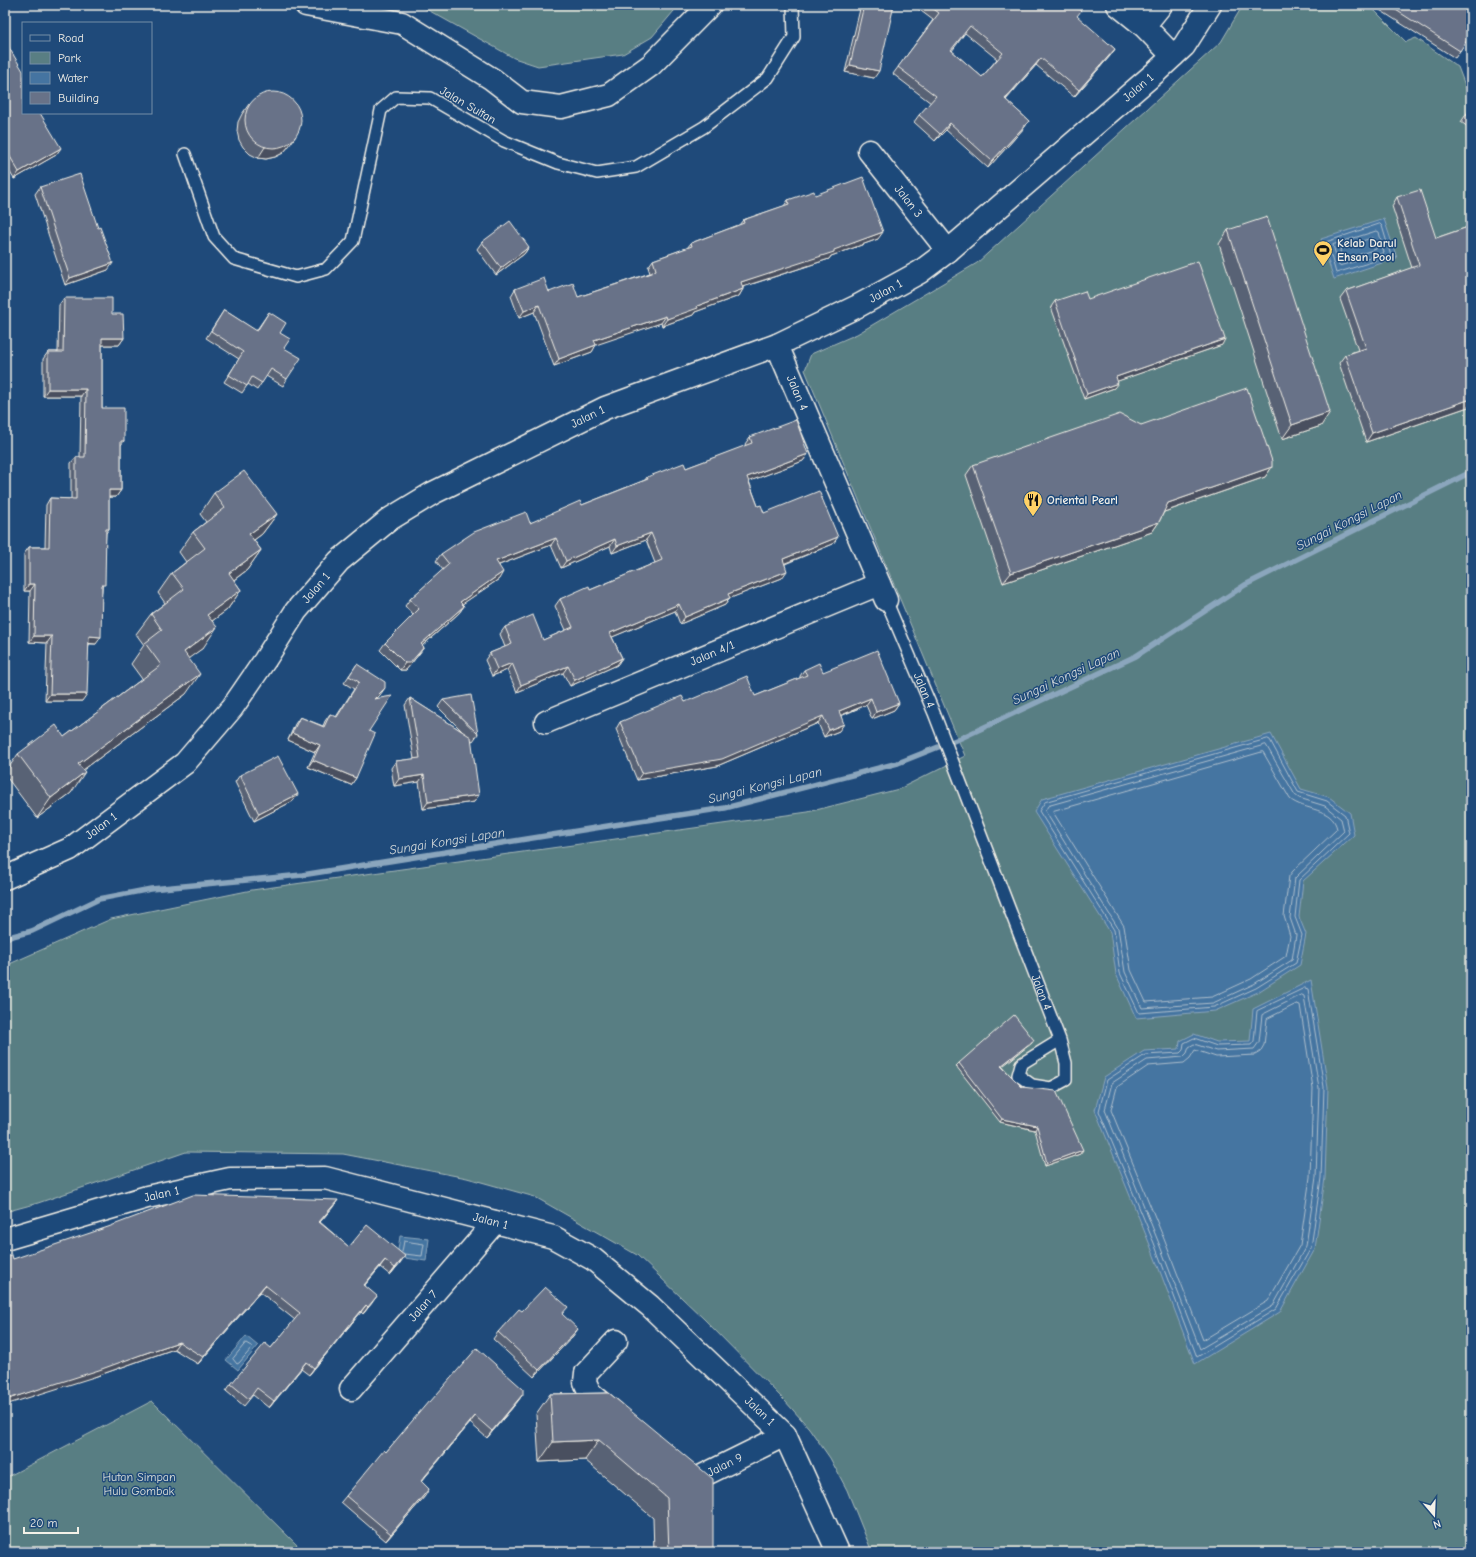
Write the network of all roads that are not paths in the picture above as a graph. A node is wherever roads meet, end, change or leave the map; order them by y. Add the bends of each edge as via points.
1 (306, 5) edge
2 (710, 5) edge
3 (793, 5) edge
4 (1118, 5) edge
5 (1161, 5) edge
6 (1210, 5) edge
7 (1144, 26) junction
8 (1173, 56) junction
9 (870, 152) dead end
10 (186, 154) dead end
11 (948, 251) junction
12 (777, 346) junction
13 (882, 592) junction
14 (546, 722) dead end
15 (5, 878) edge
16 (1060, 1040) junction
17 (495, 1222) junction
18 (5, 1240) edge
19 (616, 1341) dead end
20 (351, 1389) dead end
21 (627, 1424) edge
22 (785, 1435) junction
23 (670, 1460) edge
24 (838, 1552) edge

1 - 2 street via 402,23 492,79 522,102 561,107 609,95 651,65
3 - 10 lane, Jalan Sultan via 794,37 768,78 704,127 636,167 597,173 558,163 504,141 430,98 396,97 381,110 353,241 326,269 296,278 234,259 214,237
4 - 7 street
5 - 7 street
6 - 8 street, Jalan 1 via 1184,46
7 - 8 street
8 - 11 street, Jalan 1
9 - 11 street, Jalan 3
11 - 12 street, Jalan 1 via 920,272
12 - 13 street, Jalan 4
12 - 15 street, Jalan 1 via 605,408 433,493 390,519 339,561 301,606 232,708 185,763 70,849
13 - 14 street, Jalan 4/1
13 - 16 lane, Jalan 4 via 934,713
16 - 16 lane, Jalan 4 via 1066,1063 1066,1080 1051,1088 1032,1085 1018,1075 1021,1064
17 - 18 street, Jalan 1 via 325,1178 230,1179 147,1197
17 - 20 street, Jalan 7
17 - 22 street, Jalan 1 via 553,1237 593,1259 650,1306
19 - 21 street via 586,1373 585,1382 590,1393
22 - 23 street, Jalan 9 via 694,1480
22 - 24 street, Jalan 1

